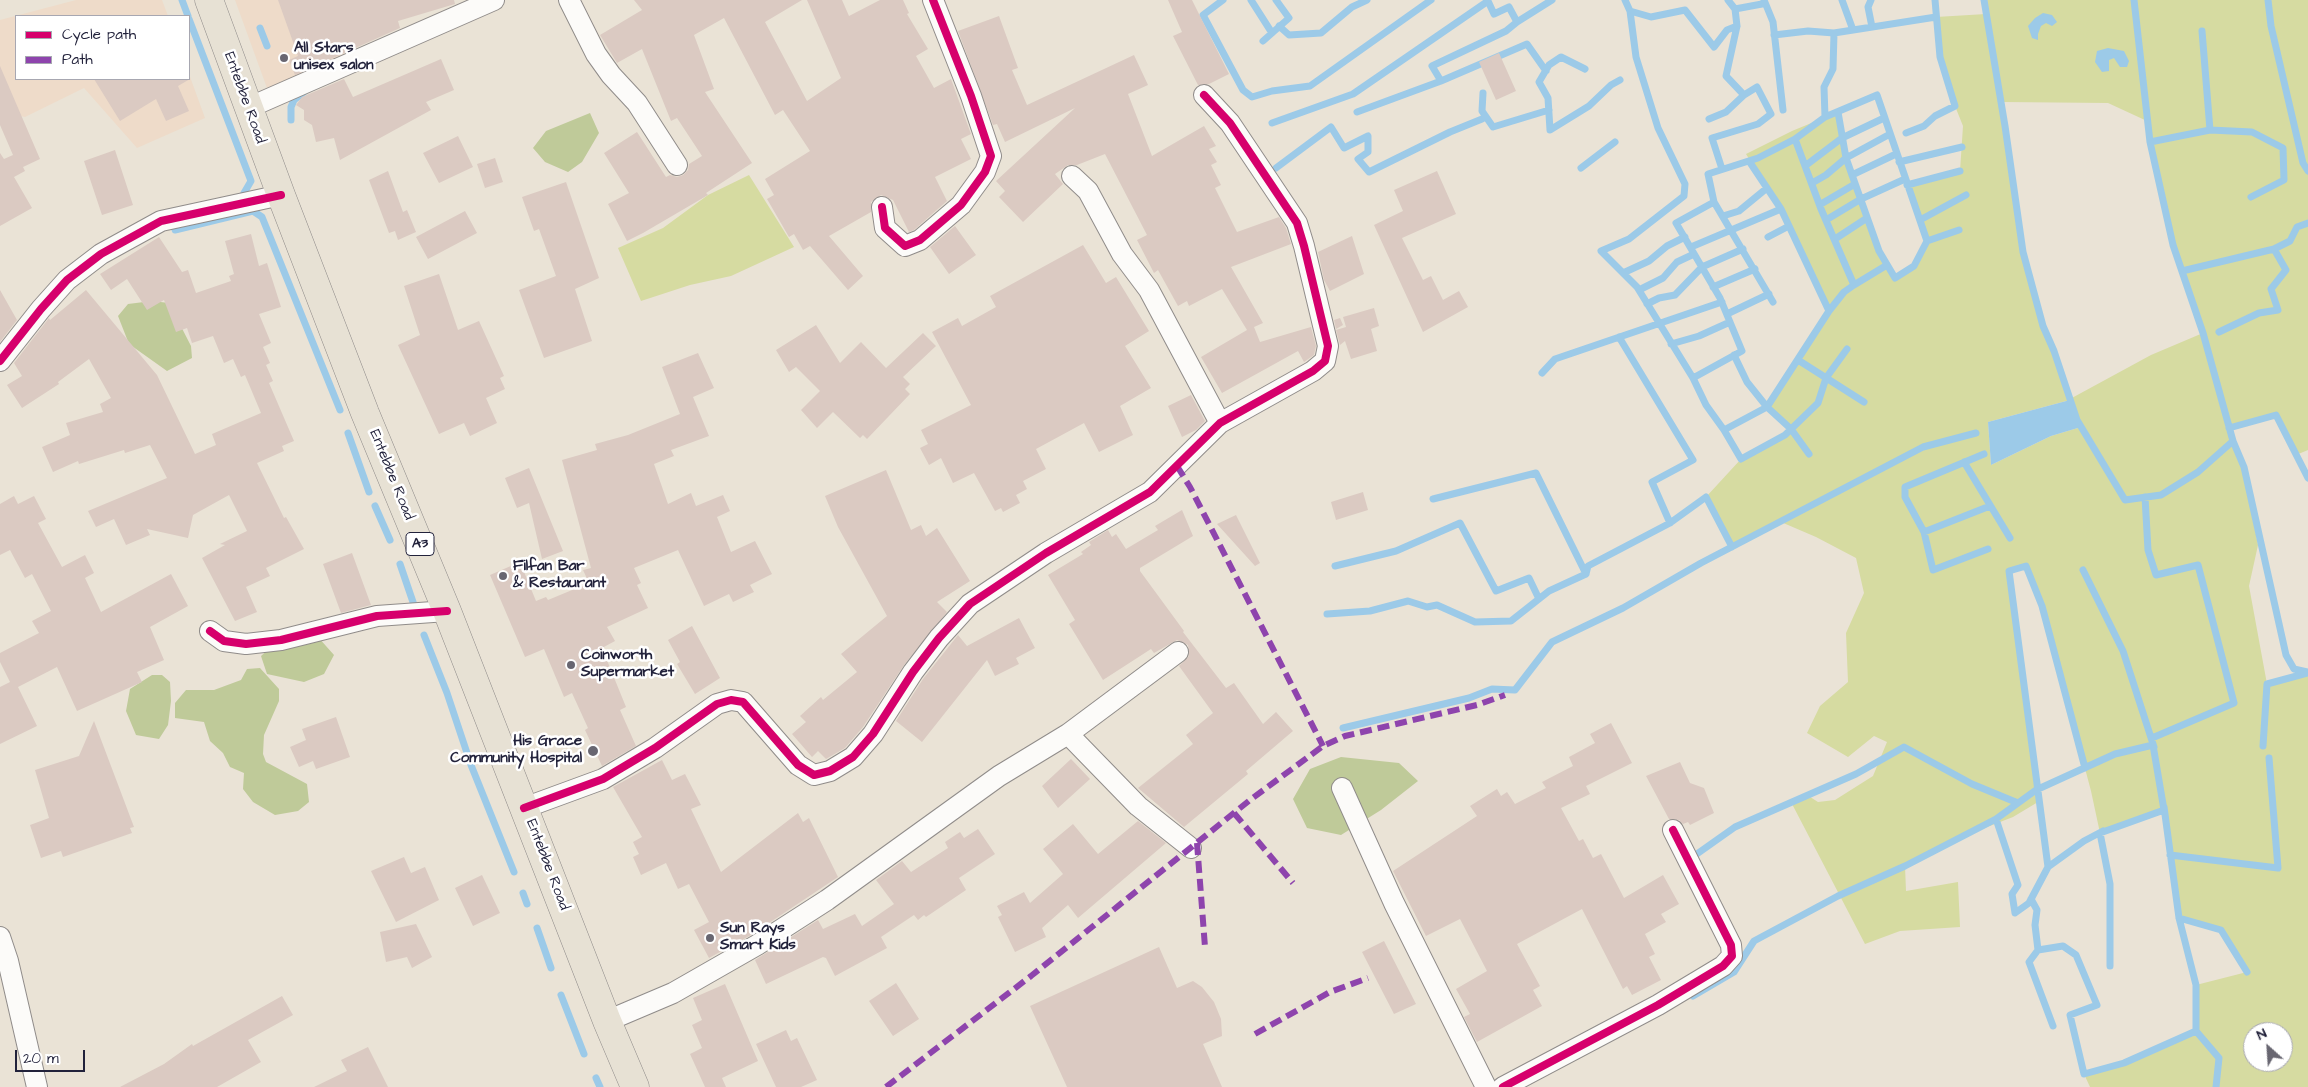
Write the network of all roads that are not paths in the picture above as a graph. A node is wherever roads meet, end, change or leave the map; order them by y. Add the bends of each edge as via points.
1 (209, 0) edge
2 (494, 0) edge
3 (570, 0) edge
4 (933, 0) edge
5 (1204, 95) dead end
6 (248, 108) junction
7 (677, 165) dead end
8 (1072, 176) dead end
9 (281, 195) junction
10 (882, 206) dead end
11 (0, 361) edge
12 (1220, 423) junction
13 (447, 611) junction
14 (210, 630) dead end
15 (1178, 652) dead end
16 (1068, 734) junction
17 (1342, 788) dead end
18 (524, 808) junction
19 (1674, 830) dead end
20 (1190, 848) dead end
21 (0, 937) edge
22 (608, 1022) junction
23 (37, 1087) edge
24 (635, 1087) edge
25 (1486, 1087) edge
26 (1503, 1087) edge

1 - 6 main road, Entebbe Road / A3
2 - 6 street
3 - 7 street via 596,54 636,103
4 - 10 street via 992,156 985,172 961,205 920,240 905,246 885,228
5 - 12 street via 1230,123 1297,223 1328,346 1325,360 1313,371
6 - 9 main road, Entebbe Road / A3
8 - 12 street via 1088,191 1122,254 1149,290
9 - 11 street via 161,221 101,254 67,280
9 - 13 main road, Entebbe Road / A3 via 365,413
12 - 18 street via 1150,492 1046,553 970,604 913,672 873,734 853,757 830,771 814,775 798,765 743,702 731,700 717,704 655,748 603,778
13 - 14 street via 377,616 281,640 246,644 224,641
13 - 18 main road, Entebbe Road / A3
15 - 16 street
16 - 20 street via 1138,806
16 - 22 street via 999,776 835,894 757,945 672,993
17 - 25 street via 1394,903
18 - 22 main road, Entebbe Road / A3
19 - 26 street via 1731,945 1732,956 1724,966 1658,1005
21 - 23 street
22 - 24 main road, Entebbe Road / A3

